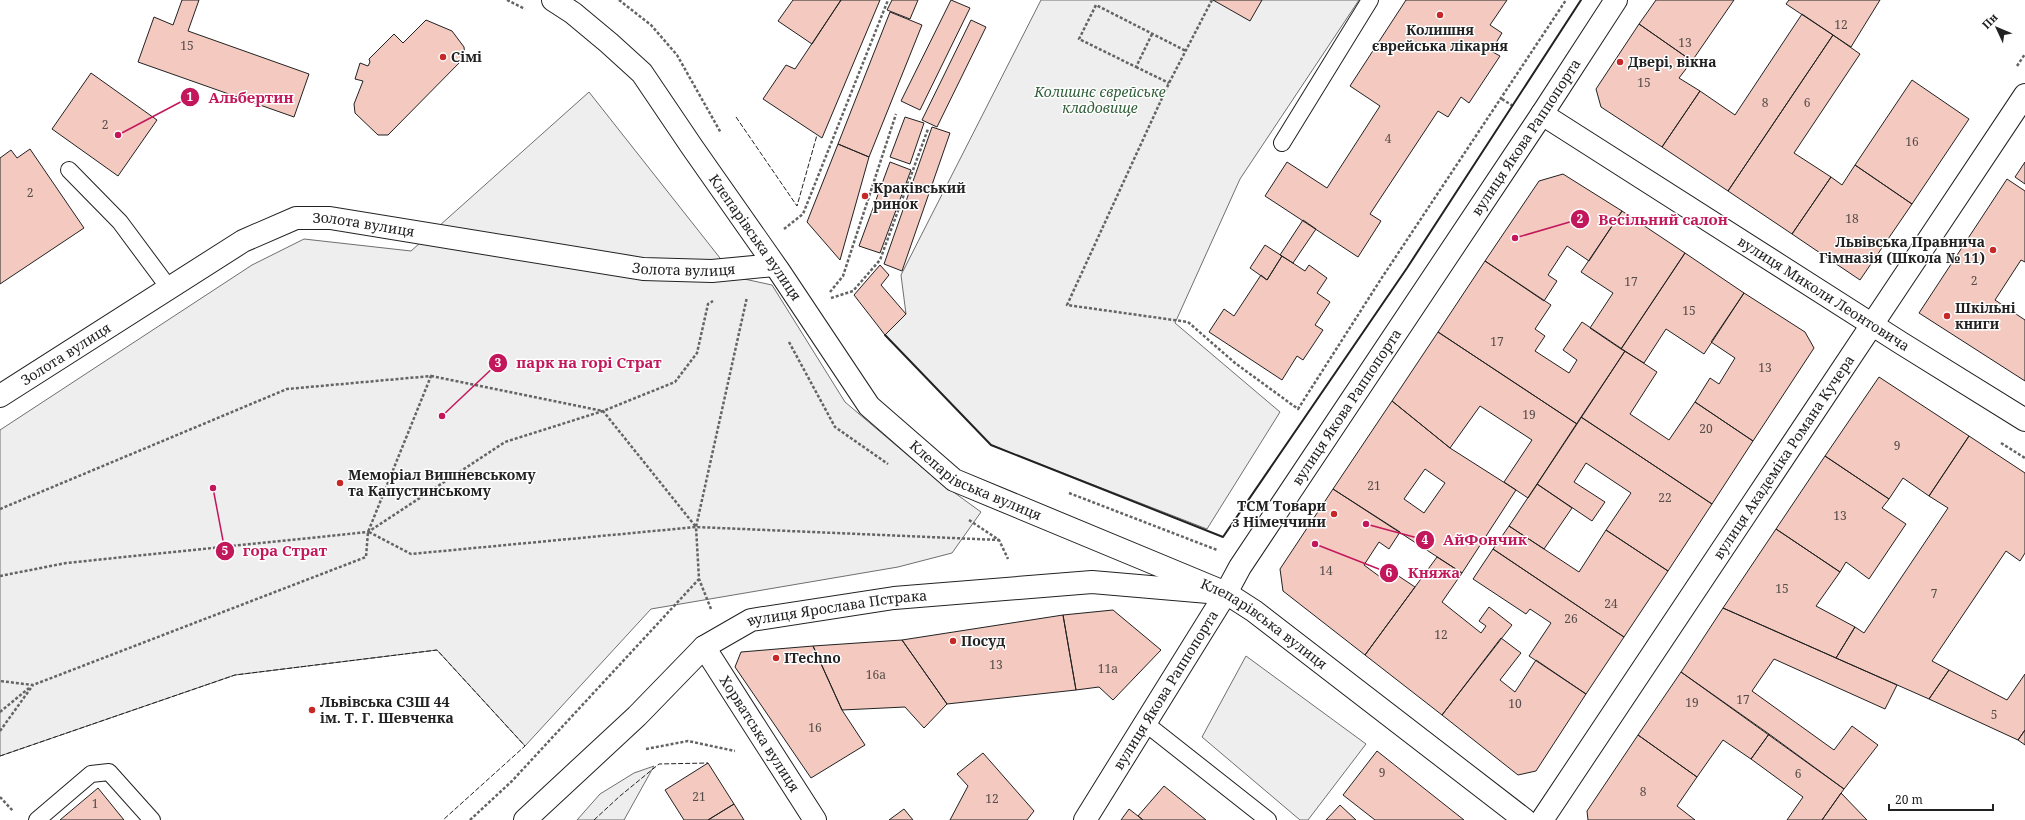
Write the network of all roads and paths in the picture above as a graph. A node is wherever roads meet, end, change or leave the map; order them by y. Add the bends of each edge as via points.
1 (507, 0) edge
2 (553, 0) edge
3 (619, 0) edge
4 (888, 0) edge
5 (1212, 0) edge
6 (1370, 0) edge
7 (1566, 0) edge
8 (1616, 0) edge
9 (526, 10) dead end
10 (1152, 34) junction
11 (1186, 51) junction
12 (1136, 66) junction
13 (1169, 83) junction
14 (2025, 95) edge
15 (896, 114) dead end
16 (1542, 114) junction
17 (928, 129) dead end
18 (721, 134) dead end
19 (1282, 143) dead end
20 (69, 170) dead end
21 (779, 232) dead end
22 (774, 265) junction
23 (169, 288) junction
24 (748, 291) dead end
25 (828, 294) dead end
26 (830, 298) dead end
27 (714, 300) dead end
28 (1872, 325) junction
29 (431, 376) junction
30 (0, 396) edge
31 (603, 411) junction
32 (2025, 420) edge
33 (1068, 493) dead end
34 (0, 509) edge
35 (696, 527) junction
36 (368, 532) junction
37 (999, 540) dead end
38 (1222, 552) dead end
39 (0, 576) edge
40 (699, 579) junction
41 (1226, 593) junction
42 (713, 616) dead end
43 (704, 647) junction
44 (0, 680) edge
45 (33, 685) junction
46 (0, 712) edge
47 (1145, 723) junction
48 (0, 731) edge
49 (645, 749) dead end
50 (739, 757) dead end
51 (0, 797) edge
52 (16, 814) dead end
53 (37, 820) edge
54 (152, 820) edge
55 (470, 820) edge
56 (525, 820) edge
57 (815, 820) edge
58 (1085, 820) edge
59 (1268, 820) edge
60 (1525, 820) edge
61 (1542, 820) edge

1 - 9 path
2 - 22 street, Клепарівська вулиця via 609,42 642,73
3 - 18 path via 651,26 677,55
4 - 21 path via 803,214
5 - 11 path
6 - 19 lane
7 - 13 path via 1298,409 1235,363 1188,322 1067,305
8 - 16 street, вулиця Якова Раппопорта
10 - 11 path
10 - 12 path
10 - 12 path via 1096,6 1080,39
11 - 13 path
12 - 13 path
14 - 28 street, вулиця Академіка Романа Кучера
15 - 25 path via 843,276
16 - 28 street, вулиця Миколи Леонтовича
16 - 41 street, вулиця Якова Раппопорта via 1240,567
17 - 26 path via 880,260 853,291
20 - 23 lane via 120,222
22 - 23 street, Золота вулиця via 712,271 643,269 330,218 296,218 243,241
22 - 41 street, Клепарівська вулиця via 869,406 954,480
23 - 30 street, Золота вулиця
24 - 35 path
27 - 31 path via 708,304 696,353 675,382
28 - 32 street, вулиця Миколи Леонтовича
28 - 61 street, вулиця Академіка Романа Кучера
29 - 31 path
29 - 34 path via 287,389
29 - 36 path
31 - 35 path
31 - 36 path via 505,442
33 - 38 path
35 - 36 path via 411,554
35 - 37 path
35 - 40 path
36 - 39 path via 66,563
36 - 45 path via 366,557
40 - 42 path
40 - 55 path via 512,781
41 - 43 street, вулиця Ярослава Пстрака via 1092,582 894,598 751,620
41 - 47 street, вулиця Якова Раппопорта
41 - 60 street, Клепарівська вулиця via 1254,611
43 - 56 street, вулиця Ярослава Пстрака via 636,716
43 - 57 street, Хорватська вулиця
44 - 45 path
45 - 46 path
45 - 48 path
47 - 58 street, вулиця Якова Раппопорта
47 - 59 lane
49 - 50 path via 688,741 735,750
51 - 52 path
53 - 54 lane via 91,774 109,772

